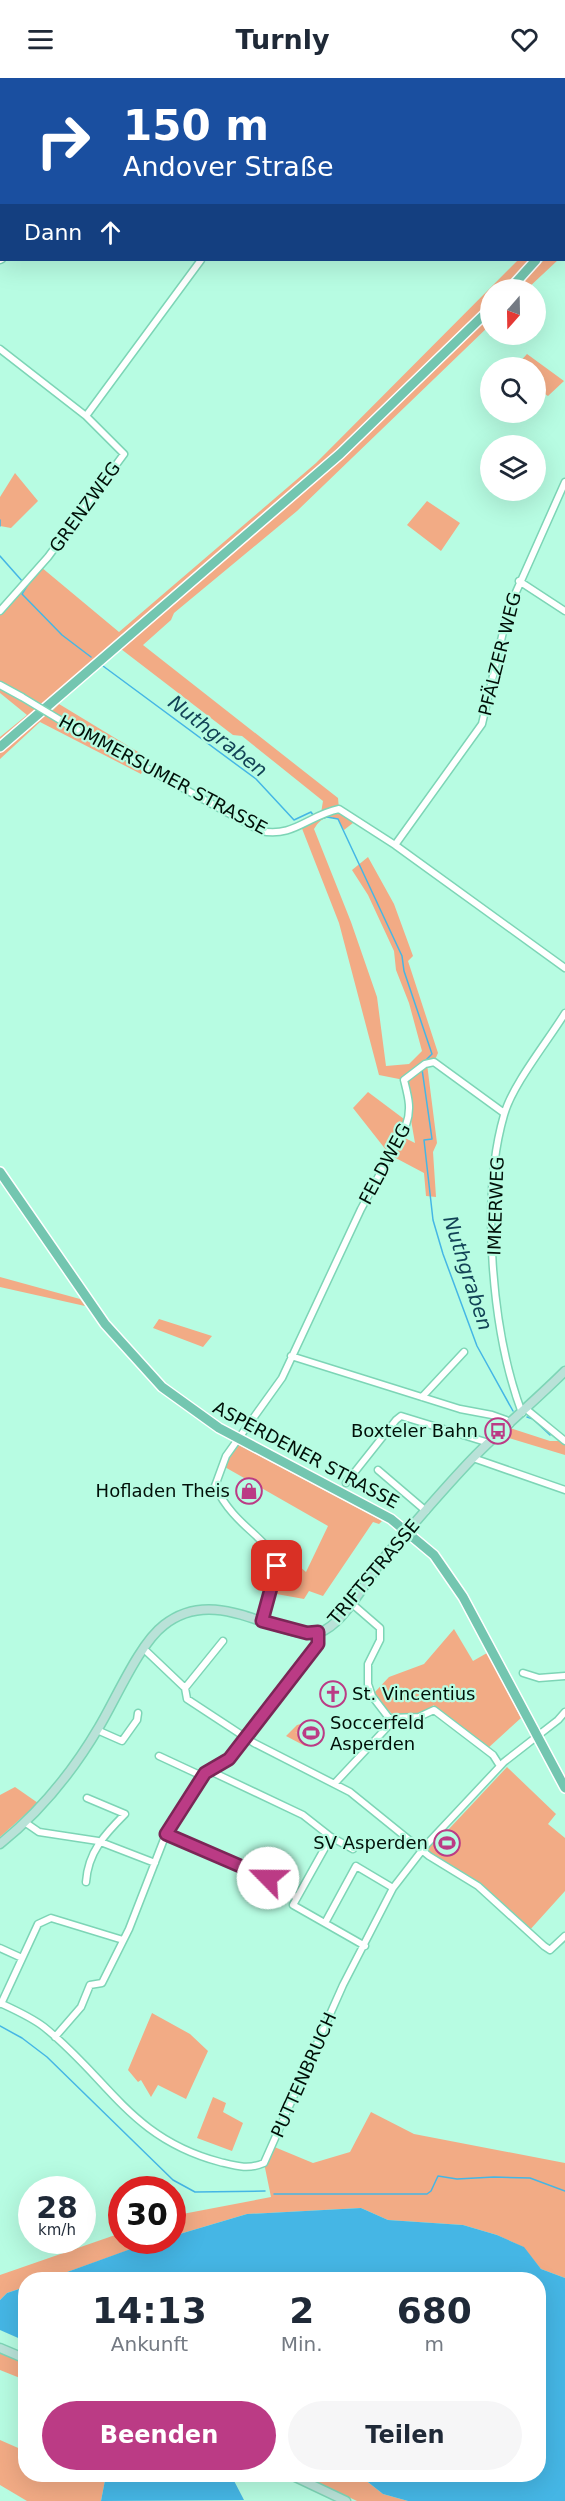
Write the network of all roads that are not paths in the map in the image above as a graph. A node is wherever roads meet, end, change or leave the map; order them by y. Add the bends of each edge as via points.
1 (200, 261) edge
2 (535, 261) edge
3 (519, 279) edge
4 (480, 319) edge
5 (0, 349) edge
6 (86, 416) junction
7 (565, 482) edge
8 (519, 581) junction
9 (565, 610) edge
10 (0, 611) edge
11 (0, 685) edge
12 (0, 747) edge
13 (395, 844) junction
14 (565, 968) edge
15 (565, 1013) edge
16 (504, 1113) junction
17 (0, 1172) edge
18 (464, 1352) dead end
19 (291, 1356) junction
20 (565, 1371) edge
21 (422, 1396) junction
22 (524, 1412) junction
23 (510, 1425) junction
24 (239, 1439) junction
25 (565, 1441) edge
26 (489, 1443) junction
27 (473, 1458) junction
28 (378, 1470) dead end
29 (345, 1483) dead end
30 (565, 1490) edge
31 (426, 1510) junction
32 (409, 1532) junction
33 (350, 1602) junction
34 (262, 1621) junction
35 (318, 1632) junction
36 (223, 1641) dead end
37 (144, 1649) junction
38 (523, 1673) dead end
39 (565, 1676) edge
40 (184, 1688) junction
41 (565, 1712) edge
42 (138, 1713) dead end
43 (390, 1718) junction
44 (97, 1730) junction
45 (537, 1735) junction
46 (246, 1737) junction
47 (159, 1756) dead end
48 (500, 1766) junction
49 (208, 1770) junction
50 (202, 1776) junction
51 (335, 1783) junction
52 (565, 1788) edge
53 (87, 1798) dead end
54 (26, 1823) junction
55 (166, 1834) junction
56 (331, 1837) junction
57 (98, 1841) junction
58 (0, 1844) edge
59 (353, 1849) dead end
60 (422, 1850) junction
61 (155, 1863) junction
62 (86, 1882) dead end
63 (393, 1888) junction
64 (297, 1898) junction
65 (325, 1923) junction
66 (565, 1936) edge
67 (123, 1940) junction
68 (365, 1946) junction
69 (0, 1948) edge
70 (22, 1958) junction
71 (0, 2003) edge
72 (55, 2037) junction
73 (0, 2348) edge
74 (18, 2356) edge
75 (306, 2482) edge
76 (346, 2501) edge

1 - 6 street
2 - 3 main road
4 - 12 main road via 340,454
5 - 6 street
6 - 10 street, GRENZWEG via 124,454 41,567
7 - 8 street, PFÄLZER WEG
8 - 9 street
8 - 13 street, PFÄLZER WEG via 508,610 482,724
11 - 13 street, HOMMERSUMER STRASSE, bridge via 261,831 288,832 321,813 339,809
13 - 14 street, HOMMERSUMER STRASSE
15 - 16 street, IMKERWEG
16 - 19 street, FELDWEG via 435,1062 425,1064 404,1080 410,1101 406,1125 356,1218
16 - 22 street, IMKERWEG via 492,1230 496,1305 508,1375
17 - 24 main road, ASPERDENER STRASSE via 122,1346 178,1401
18 - 21 street
19 - 21 street
19 - 24 street, FELDWEG via 272,1394
20 - 22 street, TRIFTSTRASSE
21 - 23 street via 460,1409 492,1414 506,1419
22 - 23 street, TRIFTSTRASSE
22 - 25 street
23 - 26 street, TRIFTSTRASSE
24 - 32 main road, ASPERDENER STRASSE via 368,1506
24 - 34 street, FELDWEG via 226,1456 215,1486 233,1515 271,1549 277,1564
26 - 27 street, TRIFTSTRASSE
26 - 29 street via 402,1416
27 - 30 street
27 - 31 street, TRIFTSTRASSE
28 - 31 street, TRIFTSTRASSE
31 - 32 street, TRIFTSTRASSE
32 - 33 street, TRIFTSTRASSE
32 - 45 main road, ASPERDENER STRASSE via 454,1581
33 - 35 street, TRIFTSTRASSE via 334,1623
33 - 43 street via 380,1628 380,1640 368,1664 368,1684 372,1696
34 - 35 street, TRIFTSTRASSE via 307,1633
34 - 37 street, TRIFTSTRASSE via 218,1610 191,1611 165,1624
35 - 46 street via 316,1648
36 - 40 street
37 - 40 street
37 - 44 street, TRIFTSTRASSE
38 - 39 street via 539,1678
40 - 46 street via 187,1699
41 - 45 street, PUTTENBRUCH
42 - 44 street via 122,1741
43 - 48 street via 419,1717 434,1710 493,1755
43 - 51 street via 389,1726
44 - 54 street, TRIFTSTRASSE via 51,1797
45 - 48 street, PUTTENBRUCH
45 - 52 main road, ASPERDENER STRASSE
46 - 49 street via 229,1759
46 - 51 street
47 - 50 street
48 - 60 street, PUTTENBRUCH
49 - 50 street
49 - 56 street via 303,1815
50 - 55 street
51 - 60 street
53 - 57 street via 125,1814
54 - 57 street via 39,1832
54 - 58 street, TRIFTSTRASSE
55 - 61 street
55 - 64 street via 268,1878
56 - 59 street
56 - 64 street
57 - 61 street
57 - 62 street
60 - 63 street, PUTTENBRUCH
60 - 66 street via 478,1887 550,1950
61 - 67 street
63 - 65 street via 356,1866
63 - 68 street, PUTTENBRUCH
64 - 65 street via 293,1905
65 - 68 street
67 - 70 street via 48,1918 38,1924
67 - 72 street via 102,1983 90,1985 81,2007
68 - 72 street, PUTTENBRUCH via 343,1985 268,2157 257,2166 242,2167 212,2159 162,2139 134,2117
69 - 70 street
70 - 71 street
71 - 72 street, PUTTENBRUCH via 31,2018
73 - 74 street
75 - 76 street

